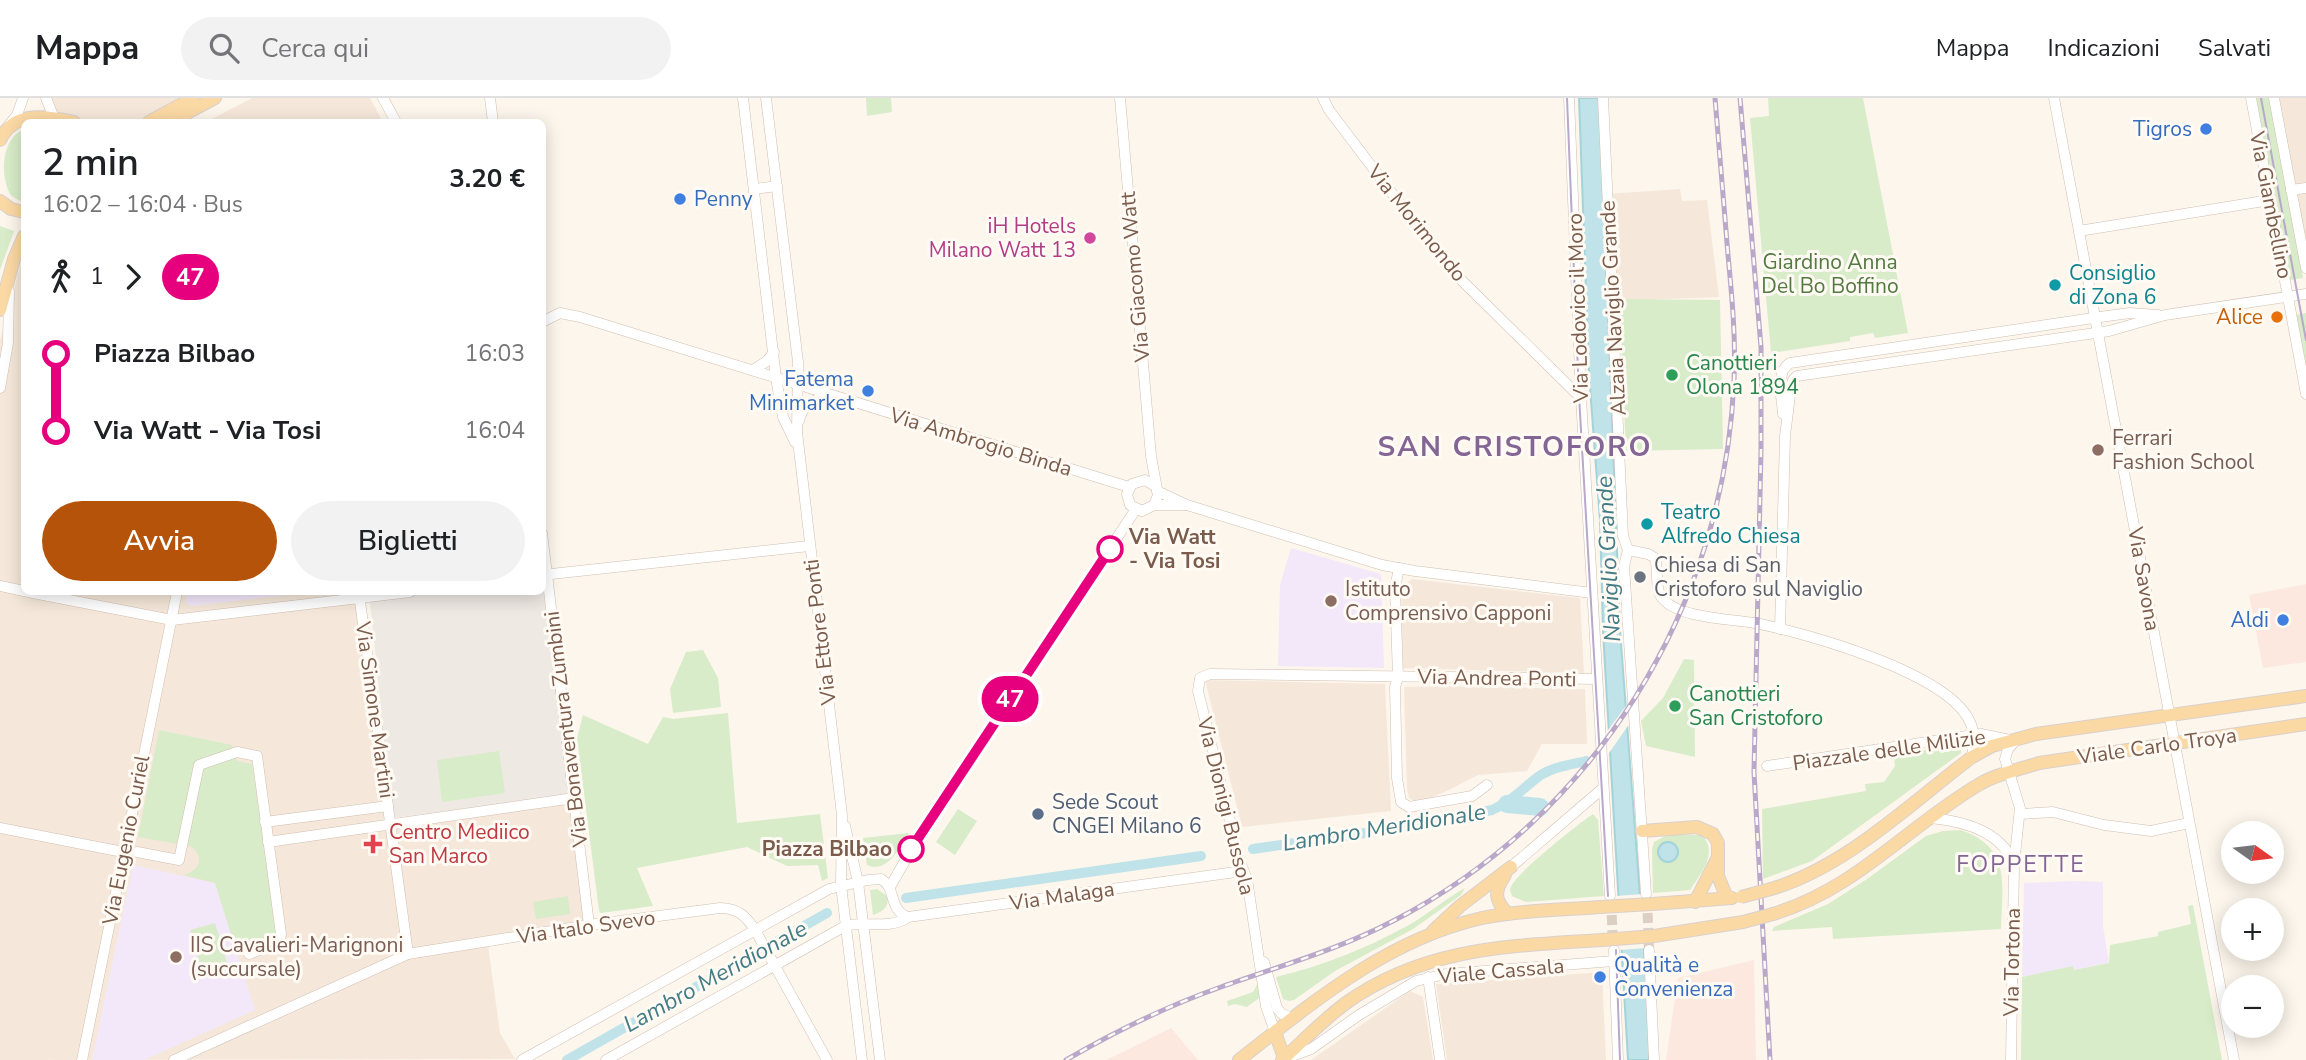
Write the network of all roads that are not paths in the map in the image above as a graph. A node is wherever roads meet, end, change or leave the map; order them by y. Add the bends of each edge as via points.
1 (23, 98) edge
2 (46, 98) edge
3 (192, 98) edge
4 (215, 98) edge
5 (383, 98) edge
6 (490, 98) edge
7 (743, 98) edge
8 (766, 98) edge
9 (1119, 98) edge
10 (1323, 98) edge
11 (1569, 98) edge
12 (1603, 98) edge
13 (2054, 98) edge
14 (2251, 98) edge
15 (2274, 98) edge
16 (54, 118) junction
17 (26, 119) edge
18 (59, 119) edge
19 (154, 119) edge
20 (176, 119) edge
21 (394, 119) edge
22 (493, 119) edge
23 (21, 122) edge
24 (2, 134) edge
25 (777, 186) junction
26 (2306, 188) edge
27 (754, 189) junction
28 (2291, 190) junction
29 (2270, 200) junction
30 (0, 201) edge
31 (21, 211) edge
32 (2079, 231) junction
33 (21, 244) edge
34 (2306, 268) edge
35 (9, 278) junction
36 (2306, 294) edge
37 (2288, 297) junction
38 (0, 310) edge
39 (2165, 315) junction
40 (2095, 318) junction
41 (546, 320) edge
42 (1998, 332) junction
43 (2099, 333) junction
44 (1998, 346) junction
45 (774, 352) junction
46 (1821, 359) junction
47 (753, 370) junction
48 (1822, 371) junction
49 (776, 378) junction
50 (798, 385) junction
51 (0, 388) edge
52 (2306, 394) edge
53 (832, 396) junction
54 (1581, 398) junction
55 (797, 432) junction
56 (1786, 436) junction
57 (798, 449) junction
58 (1151, 456) junction
59 (1143, 480) junction
60 (1129, 487) junction
61 (1156, 489) junction
62 (1154, 505) junction
63 (1186, 505) junction
64 (1136, 509) junction
65 (809, 546) junction
66 (1629, 550) junction
67 (1399, 568) junction
68 (546, 574) edge
69 (546, 582) edge
70 (0, 586) edge
71 (21, 590) edge
72 (1592, 593) junction
73 (46, 595) edge
74 (176, 595) edge
75 (359, 595) edge
76 (172, 620) junction
77 (1780, 629) junction
78 (1398, 677) junction
79 (1200, 678) joint
80 (1597, 679) junction
81 (2306, 696) edge
82 (2170, 717) junction
83 (2306, 724) edge
84 (1973, 735) junction
85 (2015, 739) junction
86 (2174, 744) junction
87 (1972, 757) junction
88 (1767, 766) dead end
89 (2004, 774) junction
90 (1487, 785) dead end
91 (1602, 789) junction
92 (574, 798) junction
93 (388, 806) junction
94 (2020, 814) junction
95 (842, 815) junction
96 (1931, 818) junction
97 (265, 822) junction
98 (2189, 823) junction
99 (390, 824) junction
100 (0, 828) edge
101 (1642, 831) junction
102 (268, 842) junction
103 (123, 852) junction
104 (136, 852) dead end
105 (1717, 859) junction
106 (2014, 864) junction
107 (1511, 867) junction
108 (1243, 871) junction
109 (858, 882) junction
110 (841, 885) junction
111 (890, 887) junction
112 (1771, 889) joint
113 (1646, 894) tunnel mouth
114 (1611, 896) tunnel mouth
115 (1727, 898) junction
116 (893, 902) junction
117 (1695, 902) junction
118 (1507, 914) junction
119 (1773, 914) joint
120 (908, 916) junction
121 (864, 923) junction
122 (881, 923) junction
123 (589, 925) junction
124 (847, 925) junction
125 (757, 933) junction
126 (1430, 934) junction
127 (1254, 935) junction
128 (1614, 950) tunnel mouth
129 (1649, 950) tunnel mouth
130 (249, 954) dead end
131 (408, 954) junction
132 (1614, 961) junction
133 (774, 963) junction
134 (1428, 977) junction
135 (1292, 1018) junction
136 (1275, 1032) junction
137 (1284, 1059) edge
138 (82, 1060) edge
139 (174, 1060) edge
140 (522, 1060) edge
141 (606, 1060) edge
142 (827, 1060) edge
143 (862, 1060) edge
144 (880, 1060) edge
145 (1239, 1060) edge
146 (1440, 1060) edge
147 (1618, 1060) edge
148 (1654, 1060) edge
149 (2011, 1060) edge
150 (2234, 1060) edge

1 - 24 street
2 - 16 street
3 - 19 main road
4 - 20 main road
5 - 21 street
6 - 22 street
7 - 27 street, Via Ettore Ponti
8 - 25 street, Via Ettore Ponti
9 - 58 street, Via Giacomo Watt
10 - 54 street, Via Morimondo via 1447,266
11 - 54 street, Via Lodovico il Moro
12 - 66 street, Alzaia Naviglio Grande via 1623,536
13 - 32 street, Via Savona
14 - 29 street, Via Giambellino
15 - 28 street, Via Giambellino
16 - 17 main road
16 - 18 main road
23 - 24 main road
25 - 27 street
25 - 50 street, Via Ettore Ponti
26 - 28 street
27 - 45 street, Via Ettore Ponti
28 - 34 street, Via Giambellino
29 - 32 street
29 - 37 street, Via Giambellino
30 - 31 main road
32 - 40 street, Via Savona
33 - 35 main road
35 - 38 main road
35 - 51 street via 8,350
36 - 37 street
37 - 39 street
37 - 52 street, Via Giambellino
39 - 40 street
39 - 43 street
40 - 42 street
40 - 43 street, Via Savona
41 - 47 street, Via Ambrogio Binda via 560,313 580,317
42 - 44 street via 2003,337
42 - 46 street
43 - 44 street
43 - 82 street, Via Savona
44 - 48 street
45 - 47 street
45 - 49 street, Via Ettore Ponti
46 - 48 street
46 - 56 street via 1786,365 1782,378
47 - 49 street, Via Ambrogio Binda
48 - 56 street via 1803,373 1793,380
49 - 50 street, Via Ambrogio Binda
49 - 57 street, Via Ettore Ponti via 783,417
50 - 53 street, Via Ambrogio Binda
50 - 55 street, Via Ettore Ponti
53 - 55 street via 817,399 804,409
53 - 60 street, Via Ambrogio Binda
54 - 72 street, Via Lodovico il Moro
55 - 57 street, Via Ettore Ponti
56 - 77 street
57 - 65 street, Via Ettore Ponti
58 - 59 street, Via Giacomo Watt
58 - 61 street, Via Giacomo Watt
59 - 60 street
59 - 61 street
60 - 64 street via 1128,499
61 - 62 street
61 - 63 street
62 - 63 street
62 - 64 street
63 - 67 street
64 - 111 street
65 - 68 street
65 - 95 street, Via Ettore Ponti
66 - 77 street via 1655,558 1658,593 1670,605
66 - 101 street, Alzaia Naviglio Grande via 1624,566
67 - 72 street
67 - 78 street via 1395,588
69 - 92 street, Via Bonaventura Zumbini
70 - 71 street
72 - 80 street, Via Lodovico il Moro
73 - 76 street
74 - 76 street, Via Eugenio Curiel
75 - 76 street
75 - 93 street, Via Simone Martini
76 - 103 street, Via Eugenio Curiel
77 - 84 street via 1855,650 1922,681 1952,699 1969,720
78 - 79 street, Via Andrea Ponti via 1210,674
78 - 80 street, Via Andrea Ponti
78 - 90 street, Via Andrea Ponti via 1397,778 1402,803 1409,807 1472,796
79 - 108 street, Via Dionigi Bussola via 1198,691
80 - 91 street, Via Lodovico il Moro
81 - 82 main road, Viale Carlo Troya
82 - 85 main road, Viale Carlo Troya
82 - 86 street, Via Savona
83 - 86 main road, Viale Carlo Troya
84 - 85 street, Piazzale delle Milizie
84 - 87 street
84 - 88 street, Piazzale delle Milizie
85 - 87 main road, Piazzale delle Milizie
85 - 89 street, Piazzale delle Milizie via 2006,754
86 - 89 main road, Viale Carlo Troya via 2039,763
86 - 98 street, Via Savona
87 - 112 main road, Piazzale delle Milizie via 1845,854
89 - 94 street, Via Tortona
89 - 96 main road, Piazzale delle Milizie via 1979,784
91 - 107 street
91 - 114 street, Via Lodovico il Moro
92 - 99 street
92 - 123 street, Via Bonaventura Zumbini
93 - 97 street
93 - 99 street, Via Simone Martini
94 - 98 street via 2053,812 2151,831
94 - 106 street, Via Tortona
95 - 109 street, Via Ettore Ponti
95 - 110 street, Via Ettore Ponti
96 - 106 street via 1987,833 2008,850
96 - 119 main road, Piazzale delle Milizie via 1853,877 1809,902
97 - 102 street
97 - 104 street via 258,758 237,752 199,765 179,860
98 - 150 street, Via Savona
99 - 102 street
99 - 131 street, Via Simone Martini
100 - 103 street
101 - 105 main road via 1702,828 1716,838
101 - 113 street, Alzaia Naviglio Grande
102 - 130 street via 281,939
103 - 138 street, Via Eugenio Curiel
105 - 115 main road via 1720,885
105 - 117 main road
106 - 149 street, Via Tortona
107 - 118 main road via 1496,890 1498,904
107 - 126 main road
108 - 120 street, Via Malaga
108 - 127 street, Via Dionigi Bussola
109 - 110 street
109 - 111 street via 881,879
109 - 121 street, Via Ettore Ponti
110 - 124 street
110 - 125 street
111 - 116 street
112 - 115 main road, Viale Cassala, bridge
115 - 117 main road, Viale Cassala
116 - 120 street
116 - 122 street
117 - 118 main road, Viale Cassala, bridge
118 - 126 main road, Viale Cassala
119 - 137 main road, Viale Cassala, bridge via 1704,929 1488,949 1440,958 1386,979 1334,1013
120 - 122 street, Via Malaga
121 - 122 street
121 - 124 street
121 - 144 street, Via Ettore Ponti
123 - 125 street, Via Italo Svevo via 729,908 741,913
123 - 131 street, Via Italo Svevo
124 - 133 street
124 - 143 street
125 - 133 street
125 - 140 street
126 - 135 main road, Viale Cassala via 1364,967
127 - 135 street, Via Dionigi Bussola via 1277,1008
127 - 136 street, Via Dionigi Bussola
128 - 132 street
129 - 148 street
131 - 139 street, Via Italo Svevo
132 - 134 street, Viale Cassala
132 - 147 street
133 - 141 street
133 - 142 street
134 - 137 street, Viale Cassala via 1400,990 1311,1049
134 - 146 street
135 - 136 main road, Viale Cassala
136 - 137 main road
136 - 145 main road, Viale Cassala

